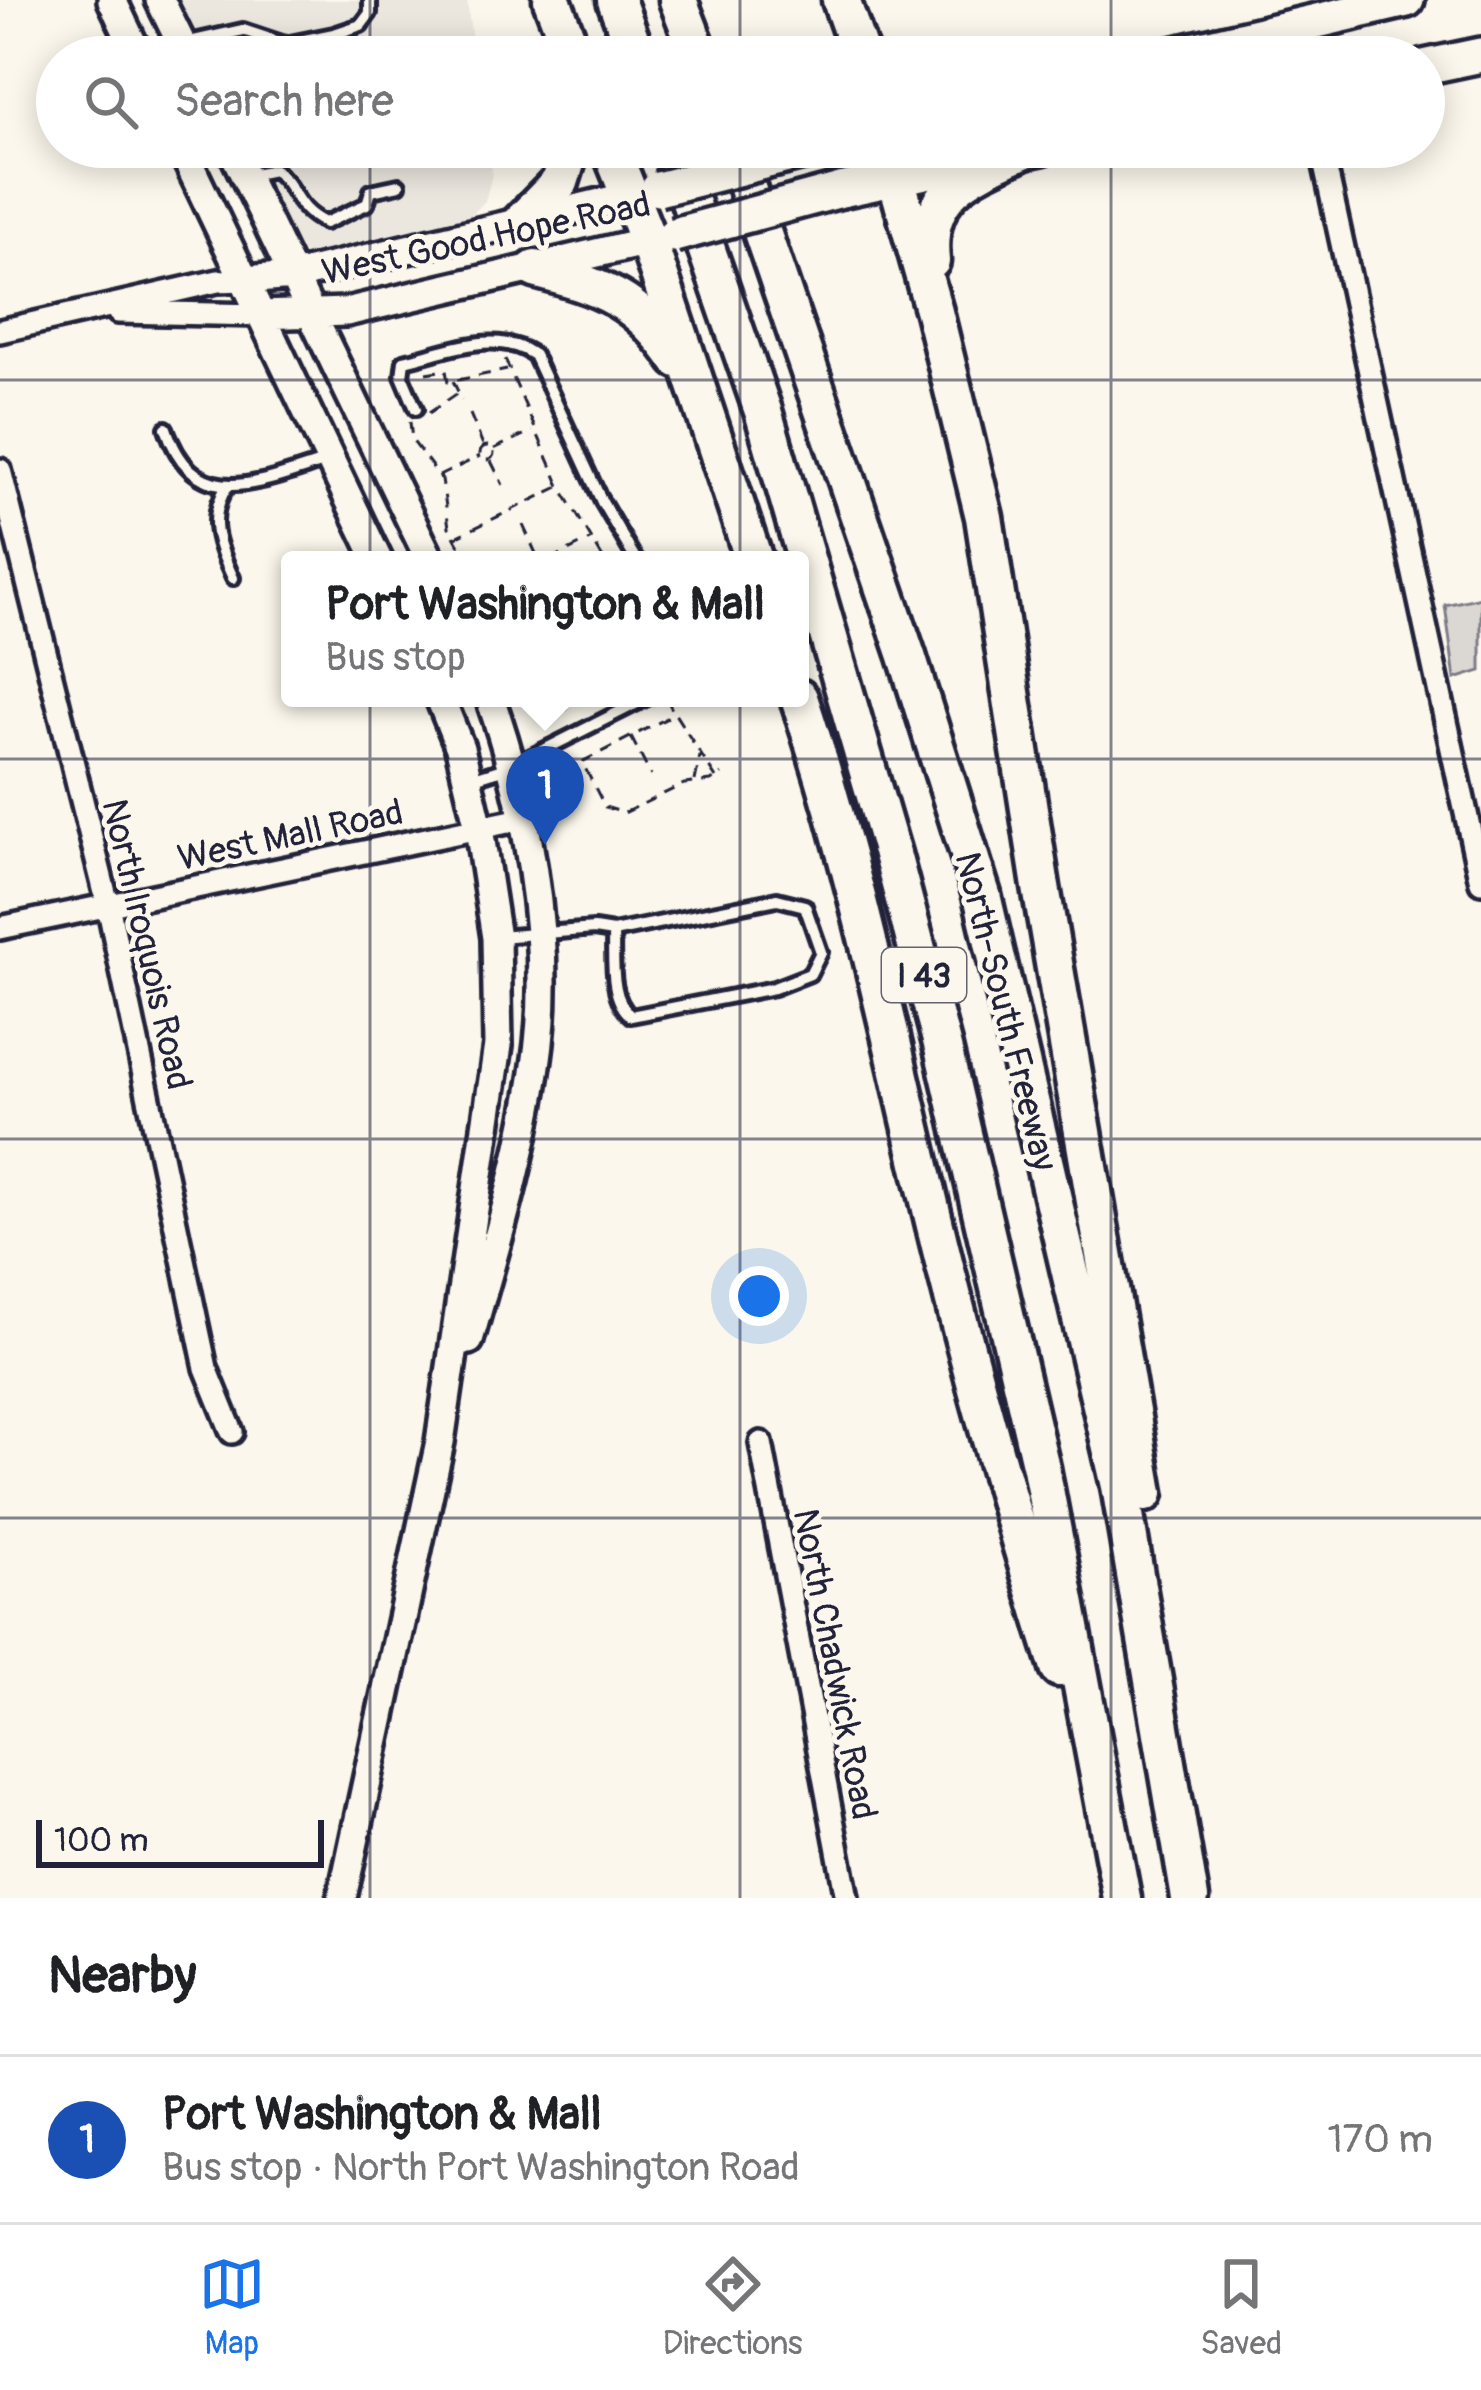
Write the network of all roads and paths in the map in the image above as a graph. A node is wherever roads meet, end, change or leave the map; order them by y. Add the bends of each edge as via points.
1 (112, 0) edge
2 (160, 0) edge
3 (370, 0) edge
4 (552, 0) edge
5 (616, 0) edge
6 (678, 0) edge
7 (1407, 0) edge
8 (129, 36) edge
9 (178, 36) edge
10 (226, 36) edge
11 (261, 36) edge
12 (324, 36) edge
13 (565, 36) edge
14 (629, 36) edge
15 (692, 36) edge
16 (1311, 36) edge
17 (1481, 56) edge
18 (1445, 63) edge
19 (191, 168) edge
20 (241, 168) edge
21 (564, 168) edge
22 (626, 168) edge
23 (678, 168) edge
24 (739, 168) edge
25 (741, 168) edge
26 (880, 168) edge
27 (893, 168) edge
28 (987, 168) edge
29 (1326, 168) edge
30 (245, 176) junction
31 (399, 185) dead end
32 (644, 192) junction
33 (520, 223) junction
34 (661, 238) junction
35 (535, 269) junction
36 (294, 277) junction
37 (244, 280) junction
38 (81, 312) junction
39 (934, 312) junction
40 (260, 315) junction
41 (312, 315) junction
42 (0, 331) edge
43 (499, 340) junction
44 (424, 357) junction
45 (509, 370) junction
46 (453, 381) junction
47 (698, 389) junction
48 (458, 393) junction
49 (462, 400) dead end
50 (416, 410) dead end
51 (470, 414) dead end
52 (166, 428) dead end
53 (534, 430) junction
54 (373, 442) junction
55 (484, 446) junction
56 (494, 449) junction
57 (480, 456) junction
58 (490, 459) junction
59 (331, 460) junction
60 (0, 470) edge
61 (439, 476) junction
62 (228, 485) junction
63 (503, 485) dead end
64 (560, 486) junction
65 (523, 525) dead end
66 (415, 529) junction
67 (453, 538) junction
68 (592, 540) junction
69 (374, 551) edge
70 (382, 551) edge
71 (426, 551) edge
72 (461, 551) edge
73 (535, 551) edge
74 (569, 551) edge
75 (599, 551) edge
76 (630, 551) edge
77 (751, 551) edge
78 (804, 551) edge
79 (809, 569) edge
80 (232, 578) dead end
81 (443, 707) edge
82 (493, 707) edge
83 (629, 707) edge
84 (671, 707) edge
85 (802, 707) edge
86 (675, 714) junction
87 (631, 737) junction
88 (701, 754) junction
89 (512, 766) junction
90 (722, 774) dead end
91 (651, 776) dead end
92 (716, 778) junction
93 (467, 780) junction
94 (695, 783) junction
95 (522, 819) junction
96 (479, 828) junction
97 (1481, 882) edge
98 (108, 905) junction
99 (0, 928) edge
100 (540, 932) junction
101 (613, 932) junction
102 (496, 938) junction
103 (232, 1432) dead end
104 (440, 1442) junction
105 (761, 1443) dead end
106 (1169, 1790) junction
107 (1107, 1820) junction
108 (342, 1898) edge
109 (847, 1898) edge
110 (1123, 1898) edge
111 (1190, 1898) edge

1 - 8 main road
2 - 9 main road
3 - 12 lane via 361,25
4 - 13 highway
5 - 14 highway
6 - 15 highway
7 - 16 main road
10 - 11 lane via 243,30
17 - 18 main road
19 - 37 main road
20 - 30 main road
21 - 33 highway
22 - 32 highway
23 - 78 highway, North-South Freeway / I 43
24 - 32 main road, West Good Hope Road, bridge
25 - 106 highway, North-South Freeway / I 43 via 982,895 1120,1486
26 - 34 main road, West Good Hope Road, bridge via 842,190
27 - 39 highway
28 - 39 highway via 933,213
29 - 97 street
30 - 31 lane via 284,176 296,203 325,224 367,204 371,191
30 - 36 main road
32 - 33 main road, West Good Hope Road
32 - 34 highway
33 - 36 main road, West Good Hope Road
34 - 35 main road, West Good Hope Road
34 - 47 highway
35 - 41 main road, West Good Hope Road
35 - 47 highway via 616,294 640,311
36 - 37 main road, West Good Hope Road
36 - 41 main road
37 - 38 street, West Good Hope Road
37 - 40 main road
38 - 40 street, West Good Hope Road
38 - 42 street, West Good Hope Road
39 - 106 highway via 984,517 1155,1557
40 - 41 main road, West Good Hope Road
40 - 59 main road
41 - 54 main road
43 - 44 lane
43 - 45 path
43 - 76 lane via 534,355
44 - 46 path via 426,373 446,370
44 - 50 lane via 404,361
45 - 46 path
45 - 53 path
46 - 48 path
47 - 77 highway
48 - 49 path
48 - 61 path via 410,422 412,440
51 - 55 path
52 - 62 lane via 176,456 195,475
53 - 56 path
53 - 64 path
54 - 59 main road
54 - 66 main road
55 - 56 path
55 - 57 path
56 - 58 path
57 - 58 path
57 - 61 path
58 - 63 path
59 - 62 lane
59 - 69 main road
60 - 98 street, North Iroquois Road
61 - 67 path
62 - 80 lane via 215,504
64 - 67 path
64 - 68 path
65 - 73 path
66 - 70 main road
66 - 71 main road
67 - 72 path
68 - 74 path
68 - 75 path
79 - 107 highway, North-South Freeway / I 43 via 943,1048 1041,1468
81 - 93 main road
82 - 89 main road
83 - 89 lane
84 - 86 path
85 - 107 highway via 1026,1562
86 - 87 path
86 - 88 path
87 - 91 path
87 - 94 path via 582,762 605,807 632,811
88 - 92 path
88 - 94 path
89 - 93 lane
89 - 95 main road
90 - 92 path
92 - 94 path
93 - 96 main road
95 - 96 street, West Mall Road
95 - 100 main road
96 - 98 street, West Mall Road
96 - 102 main road
98 - 99 street, West Mall Road
98 - 103 street, North Iroquois Road via 206,1369
100 - 101 lane
100 - 102 lane
100 - 104 main road via 539,1040 524,1134
101 - 101 lane via 777,899 805,906 821,952 810,974 774,988 631,1016 616,990
102 - 104 main road via 498,1045
104 - 108 main road
105 - 109 street, North Chadwick Road
106 - 111 highway, North-South Freeway / I 43
107 - 110 highway, North-South Freeway / I 43

